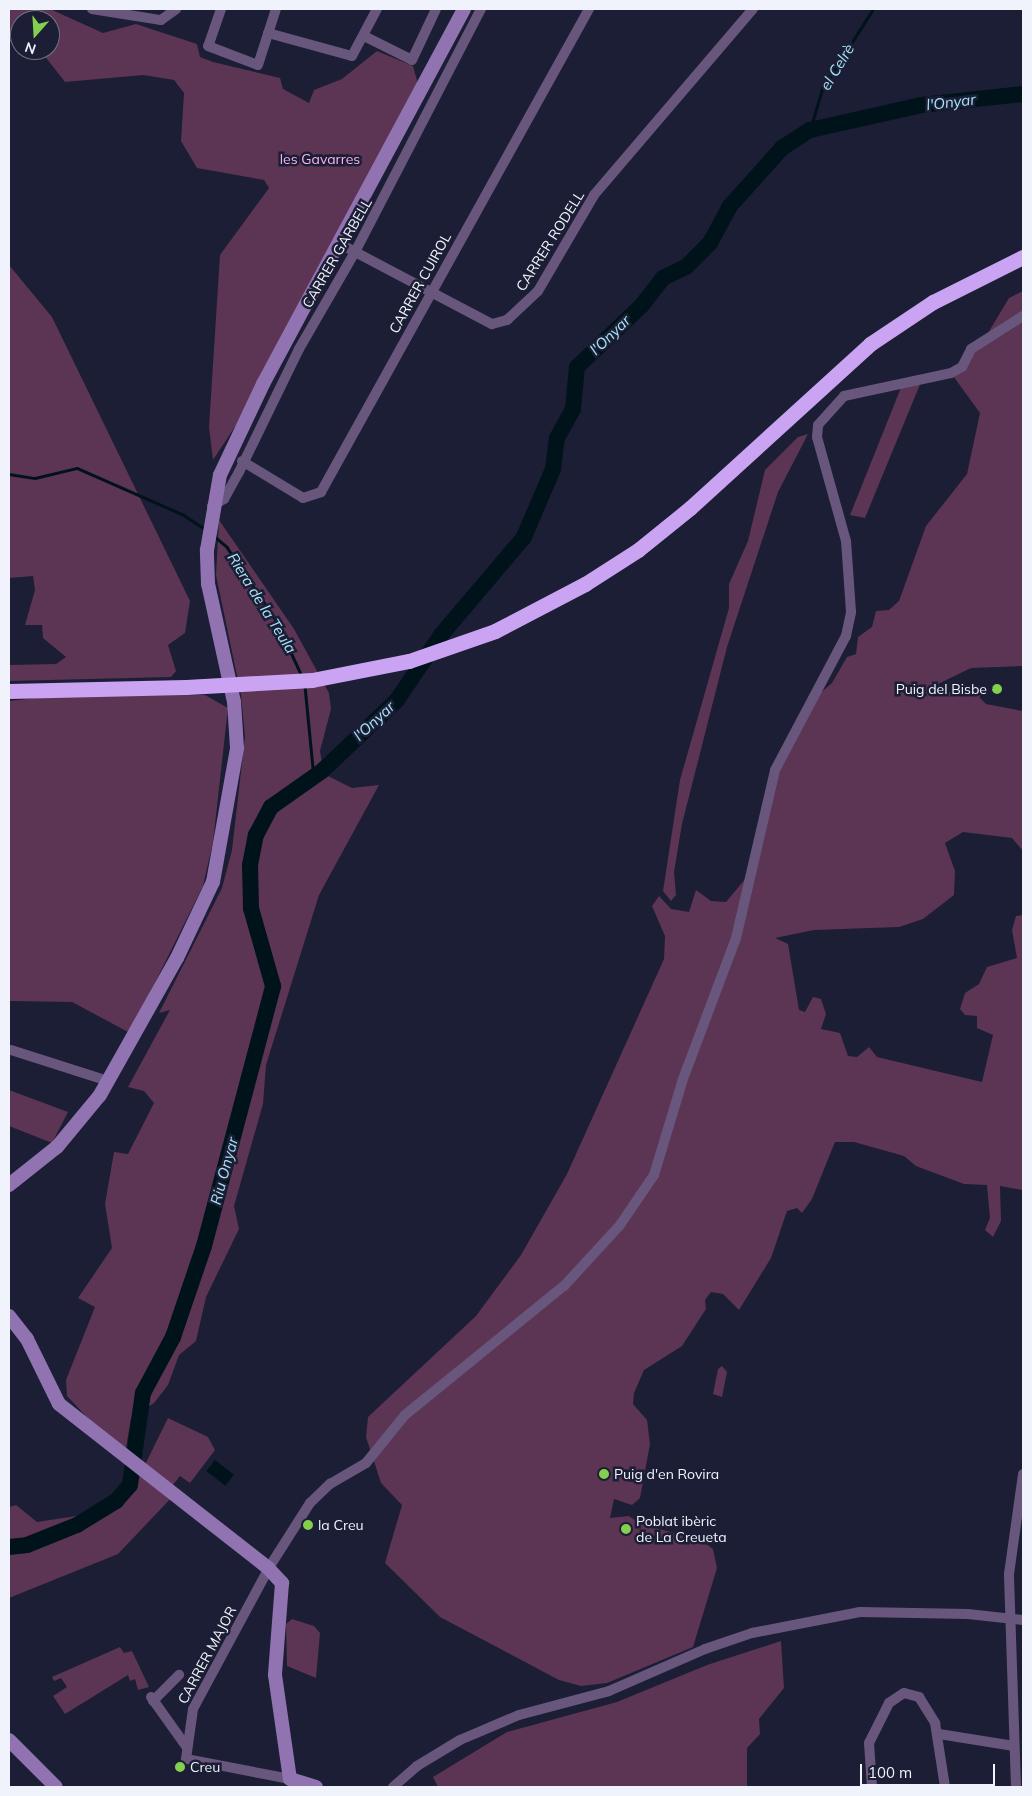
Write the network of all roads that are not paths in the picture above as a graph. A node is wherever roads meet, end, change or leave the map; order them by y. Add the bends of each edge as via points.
1 (95, 9) edge
2 (176, 9) edge
3 (221, 9) edge
4 (276, 9) edge
5 (377, 9) edge
6 (436, 9) edge
7 (464, 9) edge
8 (481, 9) edge
9 (589, 9) edge
10 (753, 9) edge
11 (268, 33) junction
12 (366, 37) junction
13 (340, 244) junction
14 (356, 252) junction
15 (1023, 257) edge
16 (431, 292) junction
17 (1023, 316) edge
18 (242, 461) junction
19 (212, 506) junction
20 (9, 691) edge
21 (11, 1050) dead end
22 (108, 1081) junction
23 (9, 1185) edge
24 (9, 1316) edge
25 (1023, 1474) edge
26 (268, 1568) junction
27 (1010, 1619) junction
28 (1023, 1620) edge
29 (179, 1675) dead end
30 (940, 1734) junction
31 (9, 1740) edge
32 (186, 1746) junction
33 (1014, 1746) junction
34 (290, 1772) junction
35 (56, 1787) edge
36 (316, 1787) edge
37 (393, 1787) edge
38 (872, 1787) edge
39 (945, 1787) edge
40 (1016, 1787) edge

1 - 2 street via 161,20 173,15
3 - 11 street via 208,46 258,65
4 - 11 street
5 - 12 street
6 - 12 street via 412,60
7 - 13 main road
8 - 14 street, CARRER GARBELL
9 - 16 street, CARRER CUIROL
10 - 16 street, CARRER RODELL via 594,195 528,304 492,324
11 - 12 street via 352,56
13 - 14 street, CARRER RODELL
13 - 19 main road via 235,439
14 - 16 street, CARRER RODELL
14 - 18 street, CARRER GARBELL via 299,349
15 - 20 highway, bridge via 934,302 870,344 690,508 638,550 585,584 495,631 409,661 312,680
16 - 18 street, CARRER CUIROL via 322,492 303,498
17 - 26 street, CARRER MAJOR via 971,349 956,370 921,382 844,396 818,425 817,437 846,542 851,612 846,636 775,770 736,938 683,1079 654,1175 620,1225 564,1286 405,1415 366,1463 330,1484 310,1503
18 - 19 street, CARRER GARBELL via 224,499
19 - 22 main road via 207,550 208,584 237,729 220,855 213,882 177,958
21 - 22 street
22 - 23 main road via 76,1128
24 - 26 main road via 27,1339 59,1404
25 - 27 street via 1010,1574
26 - 32 street, CARRER MAJOR via 193,1709
26 - 34 main road via 284,1587 275,1675
27 - 28 street
27 - 33 street
27 - 37 street via 860,1612 752,1633 704,1649 609,1691 519,1714 460,1740 417,1766
29 - 32 street via 152,1699
30 - 33 street
30 - 38 street via 919,1697 904,1693 893,1698 869,1743
30 - 39 street
31 - 35 main road
32 - 34 street, CARRER MAJOR via 186,1759
33 - 40 street
34 - 36 main road

